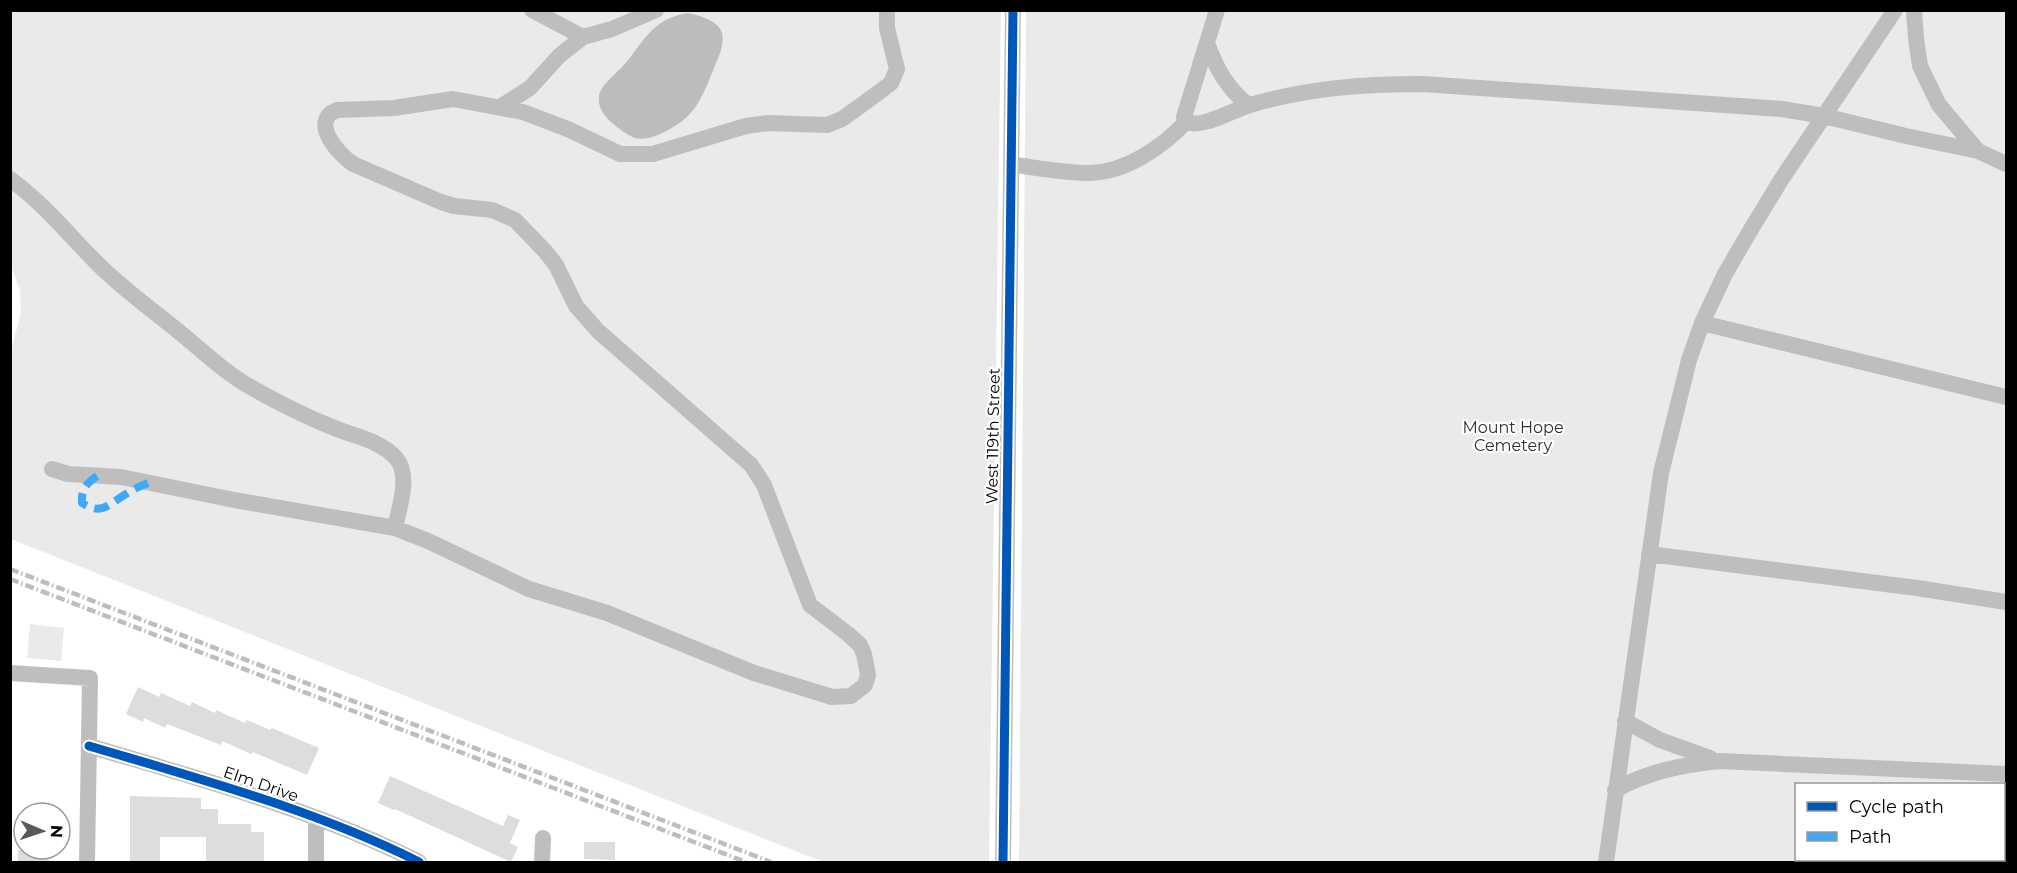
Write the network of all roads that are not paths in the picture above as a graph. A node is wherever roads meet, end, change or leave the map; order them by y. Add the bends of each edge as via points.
1 (532, 10) edge
2 (656, 10) edge
3 (887, 10) edge
4 (1013, 10) edge
5 (1217, 10) edge
6 (1895, 10) edge
7 (1914, 10) edge
8 (583, 37) junction
9 (1207, 43) junction
10 (1248, 105) junction
11 (500, 107) junction
12 (1824, 116) junction
13 (1186, 122) junction
14 (1978, 151) junction
15 (1011, 164) junction
16 (2007, 164) edge
17 (10, 180) edge
18 (1702, 323) junction
19 (2007, 397) edge
20 (52, 469) dead end
21 (395, 528) junction
22 (1649, 554) junction
23 (2007, 602) edge
24 (10, 673) edge
25 (1625, 721) junction
26 (89, 746) junction
27 (1720, 760) junction
28 (2007, 774) edge
29 (1615, 790) junction
30 (316, 818) junction
31 (543, 838) dead end
32 (87, 862) edge
33 (316, 862) edge
34 (419, 862) edge
35 (542, 862) edge
36 (1003, 862) edge
37 (1606, 862) edge

1 - 8 street
2 - 8 street
3 - 11 street via 896,75 878,93 827,125 746,126 669,151 633,155 620,154 539,117
4 - 15 street, West 119th Street
5 - 9 street
6 - 12 street
7 - 14 street via 1920,66 1939,105
8 - 11 street via 530,88
9 - 10 street via 1224,81
9 - 13 street via 1184,117
10 - 12 street via 1319,89 1423,84 1730,105
10 - 13 street via 1200,124
11 - 21 street via 441,99 394,108 337,110 330,113 325,125 344,157 353,164 441,202 504,214 527,231 556,265 585,318 759,474 810,605 860,645 868,675 865,685 852,696 832,697 754,674 608,613 529,589
12 - 14 street
12 - 18 street via 1750,231
13 - 15 street via 1170,139 1126,166 1091,173
14 - 16 street
15 - 36 street, West 119th Street
17 - 21 street via 52,214 106,273 226,371 271,398 333,428 383,446 394,455 403,476
18 - 19 street
18 - 22 street via 1660,473
20 - 21 street via 68,474 121,477
22 - 23 street
22 - 25 street
24 - 26 street via 90,678
25 - 27 street via 1684,750
25 - 29 street
26 - 30 street, Elm Drive
26 - 32 street
27 - 28 street
27 - 29 street via 1663,770
29 - 37 street
30 - 33 street
30 - 34 street, Elm Drive
31 - 35 street

